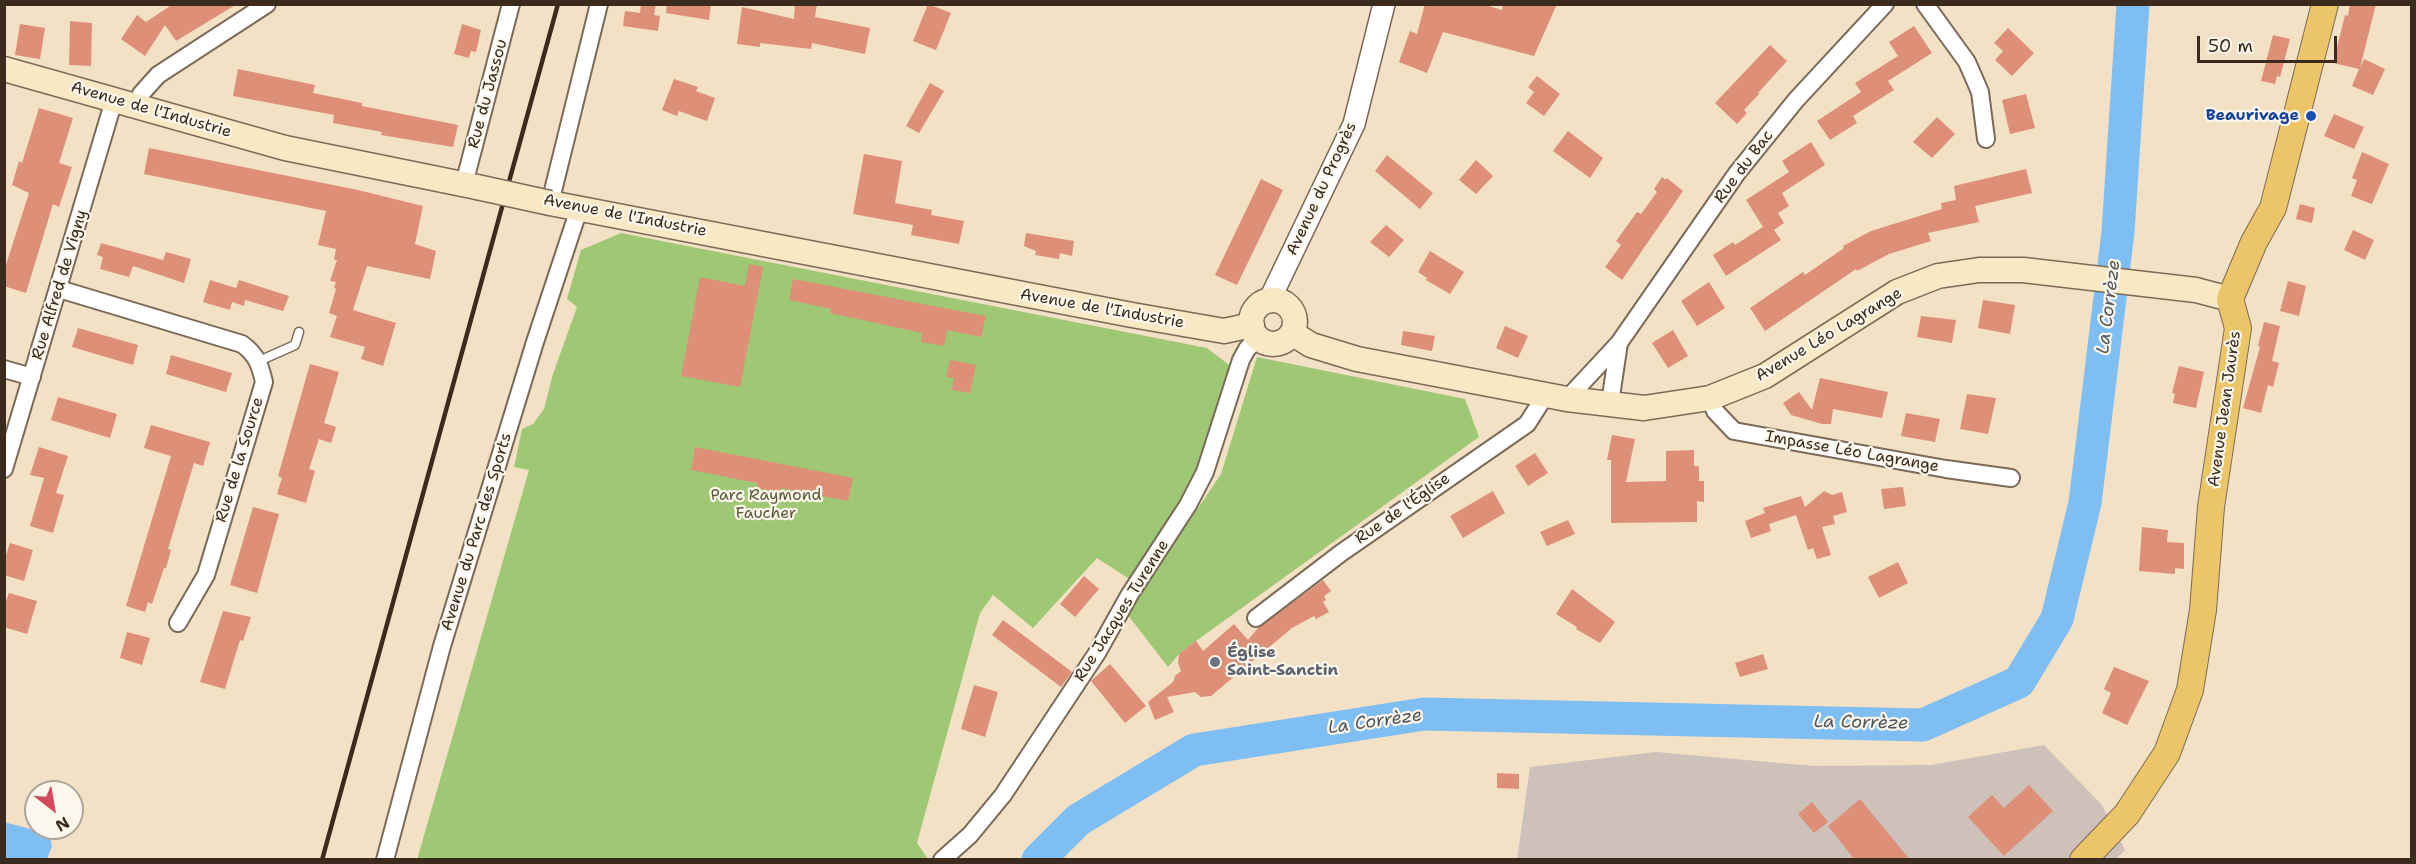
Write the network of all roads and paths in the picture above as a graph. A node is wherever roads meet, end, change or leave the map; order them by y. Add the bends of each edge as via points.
1 (267, 4) edge
2 (511, 4) edge
3 (599, 4) edge
4 (1384, 4) edge
5 (1884, 4) edge
6 (1925, 4) edge
7 (2325, 4) edge
8 (4, 69) edge
9 (125, 103) junction
10 (1986, 139) dead end
11 (470, 186) junction
12 (550, 202) junction
13 (579, 209) junction
14 (58, 289) junction
15 (2230, 299) junction
16 (1269, 301) junction
17 (1255, 331) junction
18 (299, 332) dead end
19 (1292, 333) junction
20 (1619, 343) junction
21 (259, 361) junction
22 (4, 369) edge
23 (32, 377) junction
24 (1556, 397) junction
25 (1710, 398) junction
26 (1610, 403) junction
27 (4, 469) edge
28 (2011, 478) dead end
29 (1256, 618) dead end
30 (178, 623) dead end
31 (385, 860) edge
32 (942, 860) edge
33 (2083, 860) edge

1 - 9 street via 158,75 141,94
2 - 11 street, Rue du Jassou
3 - 12 street
4 - 16 street, Avenue du Progrès via 1354,124
5 - 20 street, Rue du Bac via 1796,100 1737,173
6 - 10 street via 1967,62 1980,92
7 - 15 main road via 2273,208
8 - 9 main road, Avenue de l'Industrie
9 - 11 main road, Avenue de l'Industrie via 285,148
9 - 14 street, Rue Alfred de Vigny
11 - 12 main road, Avenue de l'Industrie, bridge
12 - 13 main road, Avenue de l'Industrie
13 - 17 main road, Avenue de l'Industrie via 1132,315 1224,331
13 - 31 street, Avenue du Parc des Sports via 442,646
14 - 21 street via 242,344
14 - 23 street, Rue Alfred de Vigny
15 - 25 main road, Avenue Léo Lagrange via 2196,290 2023,270 1979,270 1938,276 1897,292 1765,376
15 - 33 main road, Avenue Jean Jaurès via 2238,328 2211,507 2203,610 2190,690 2167,753 2127,814
16 - 17 main road via 1254,312
16 - 19 main road via 1289,307 1295,320
17 - 19 main road via 1263,342 1276,344
17 - 32 street, Rue Jacques Turenne via 1241,360 1205,472 1188,506 1003,795 970,835
18 - 21 lane via 295,345
19 - 24 main road, Avenue Léo Lagrange via 1311,345 1357,359
20 - 24 street, Rue du Bac
20 - 26 street, Rue du Bac
21 - 30 street, Rue de la Source via 264,382 206,575
22 - 23 street
23 - 27 street, Rue Alfred de Vigny
24 - 26 main road, Avenue Léo Lagrange
24 - 29 street, Rue de l'Église via 1527,424 1341,553
25 - 26 main road, Avenue Léo Lagrange via 1644,408
25 - 28 street, Impasse Léo Lagrange via 1715,411 1734,432

